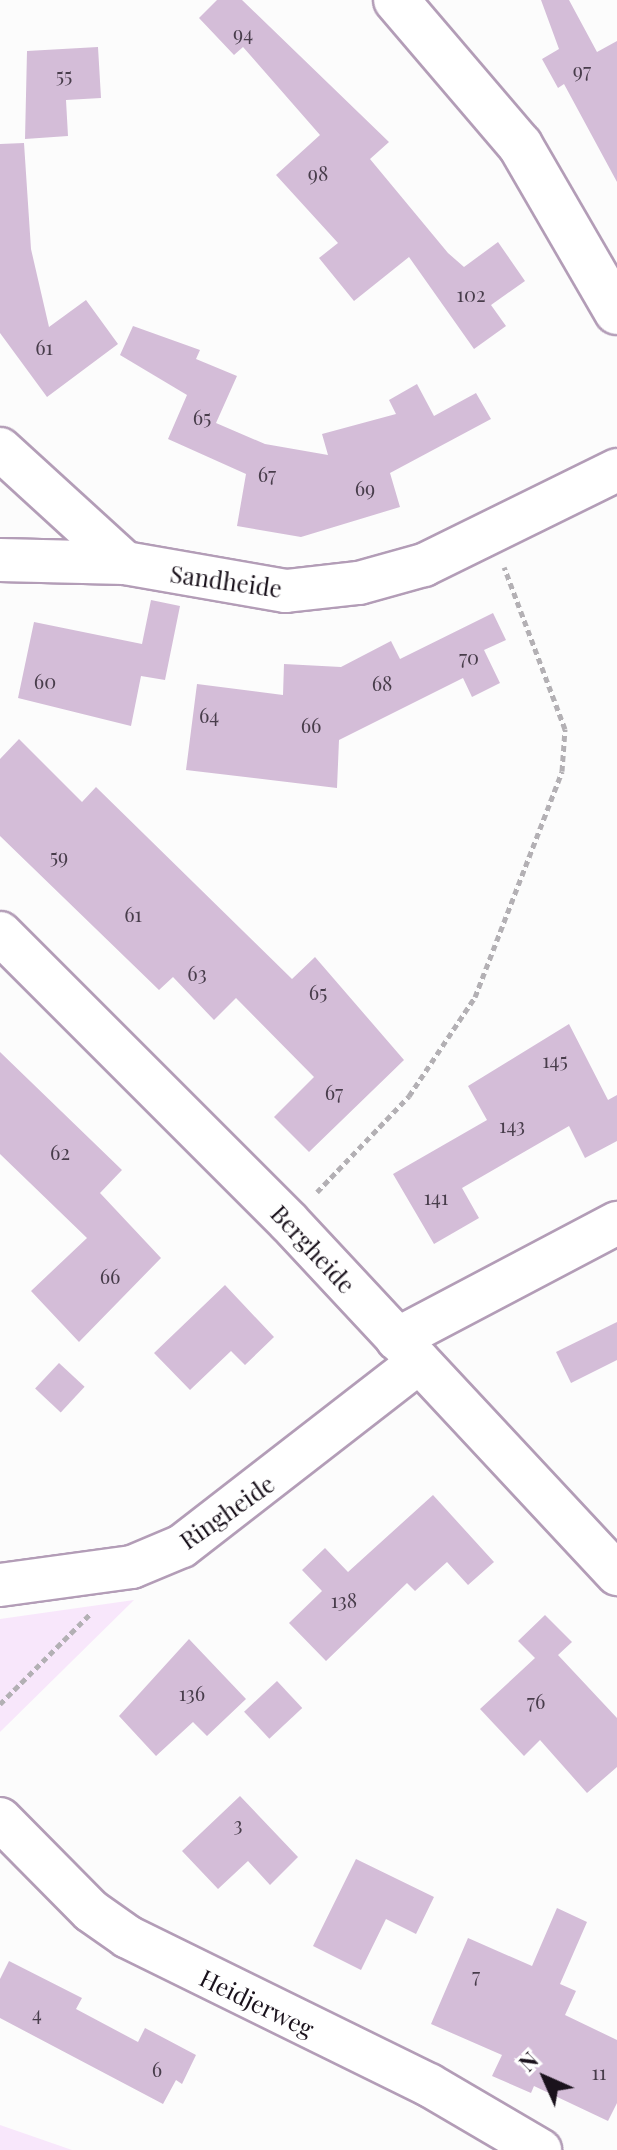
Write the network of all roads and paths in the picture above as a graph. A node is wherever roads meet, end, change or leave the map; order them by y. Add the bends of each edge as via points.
1 (396, 0) edge
2 (617, 312) edge
3 (0, 449) edge
4 (617, 470) edge
5 (490, 533) junction
6 (0, 560) edge
7 (125, 563) junction
8 (0, 933) edge
9 (288, 1221) junction
10 (617, 1223) edge
11 (408, 1351) junction
12 (132, 1567) junction
13 (617, 1574) edge
14 (0, 1585) edge
15 (0, 1704) edge
16 (0, 1819) edge
17 (540, 2150) edge

1 - 2 street via 520,145
3 - 7 street, Sandheide
4 - 5 street, Sandheide
5 - 7 street, Sandheide via 394,575 322,589 234,587
5 - 9 path via 562,719 562,771 475,997 409,1096
6 - 7 street
8 - 9 street, Bergheide
9 - 11 street, Bergheide
10 - 11 street, Ringheide
11 - 12 street, Ringheide via 222,1521
11 - 13 street, Bergheide
12 - 14 street, Ringheide
12 - 15 path
16 - 17 street, Heidjerweg via 91,1911 128,1937 429,2085

